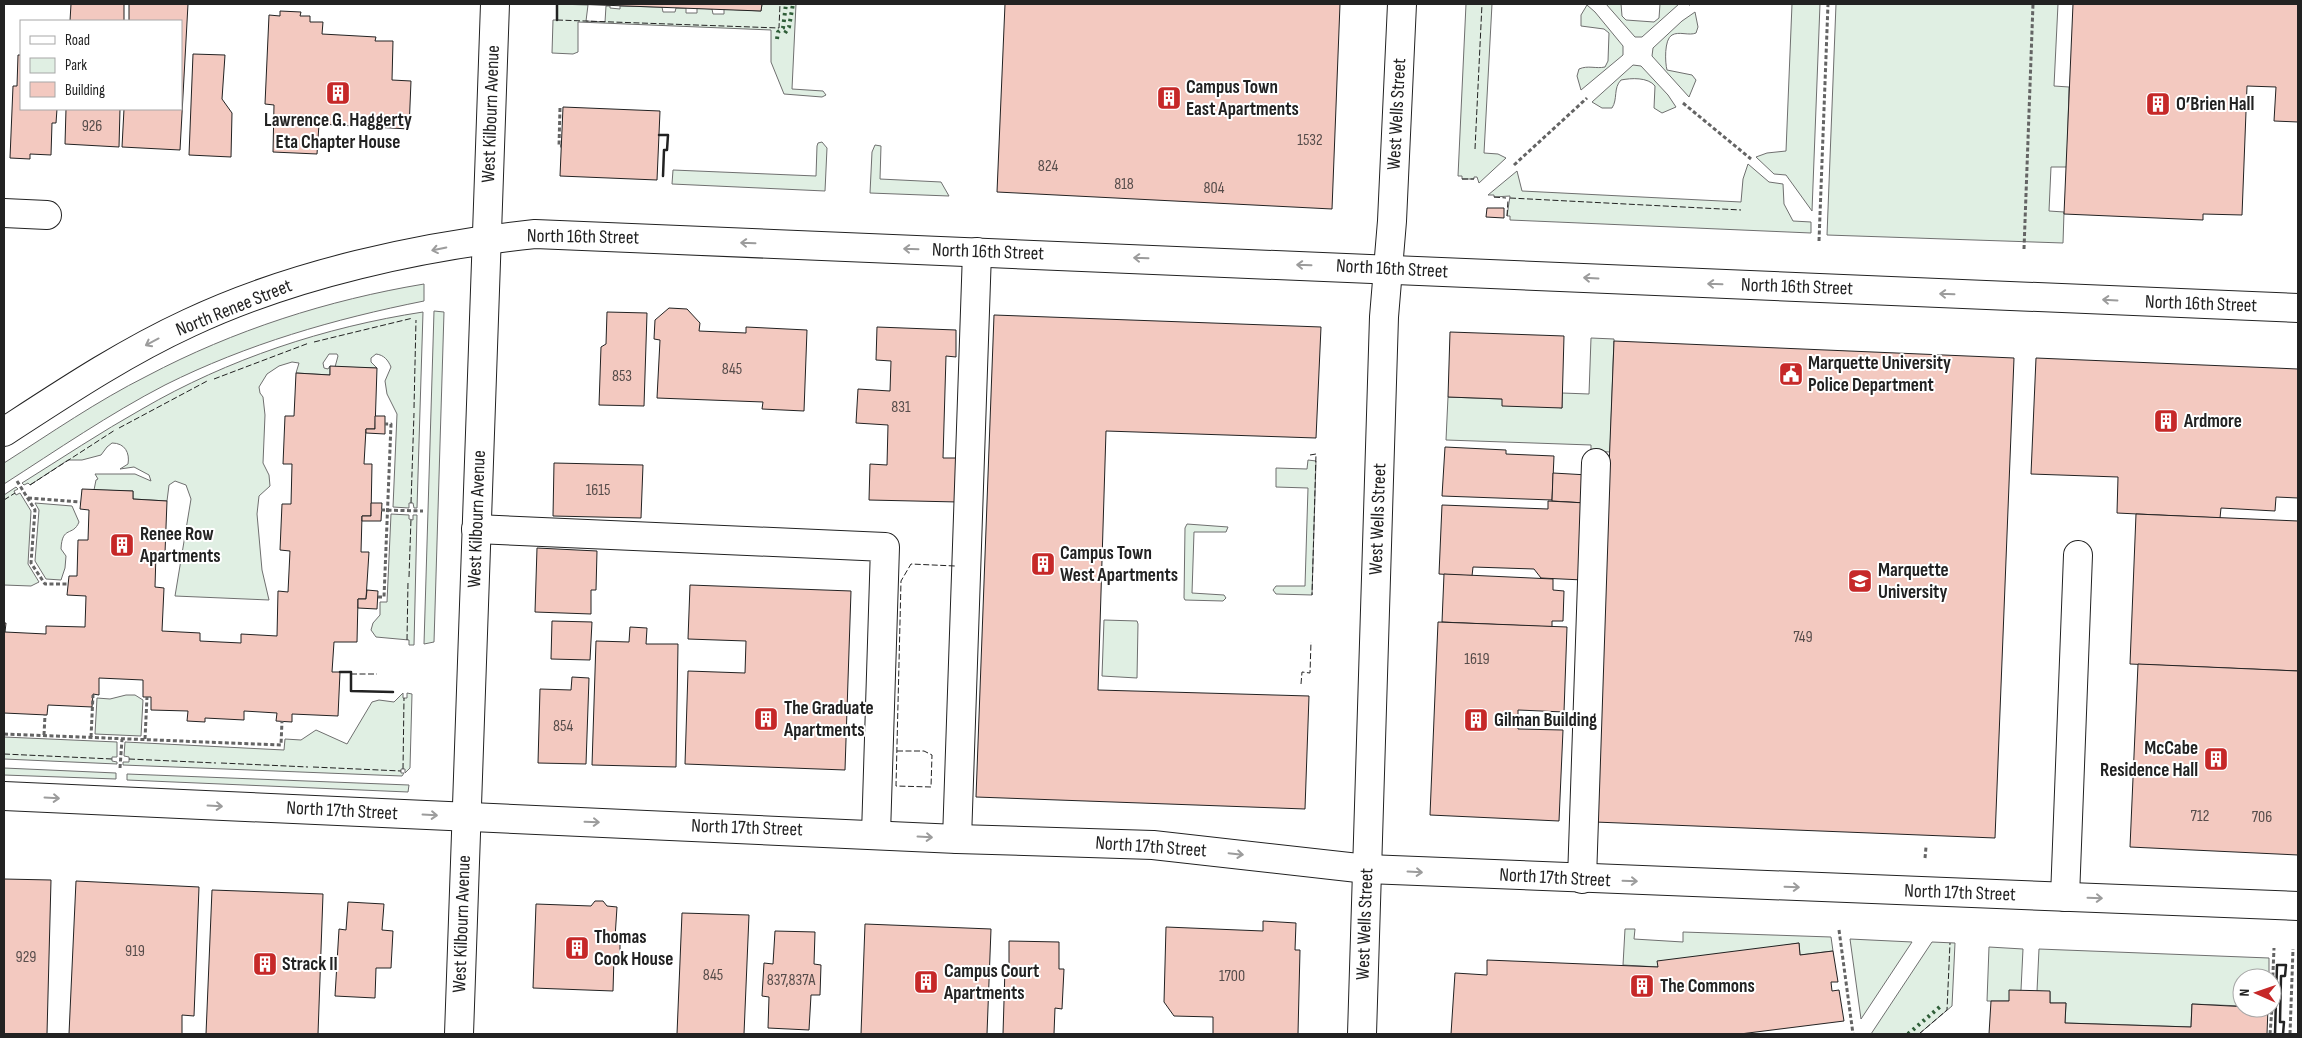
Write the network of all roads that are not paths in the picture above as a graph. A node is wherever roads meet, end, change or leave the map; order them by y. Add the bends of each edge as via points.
1 (495, 4) edge
2 (1402, 4) edge
3 (4, 213) edge
4 (47, 215) dead end
5 (486, 239) junction
6 (977, 252) junction
7 (1388, 269) junction
8 (2298, 308) edge
9 (4, 432) edge
10 (1596, 463) dead end
11 (476, 529) junction
12 (2078, 555) dead end
13 (4, 796) edge
14 (466, 817) junction
15 (876, 834) junction
16 (957, 839) junction
17 (1366, 870) junction
18 (1582, 879) junction
19 (2066, 897) junction
20 (2298, 906) edge
21 (459, 1034) edge
22 (1362, 1034) edge

1 - 5 main road, West Kilbourn Avenue
2 - 7 main road, West Wells Street
3 - 4 main road
6 -> 5 main road, North 16th Street via 535,234
5 -> 9 main road, North Renee Street via 354,266 242,300 188,323 125,357
5 - 11 main road, West Kilbourn Avenue
7 -> 6 main road, North 16th Street
6 - 16 main road
8 -> 7 main road, North 16th Street
7 - 17 main road, West Wells Street
10 - 18 main road
11 - 14 main road, West Kilbourn Avenue
11 - 15 main road via 886,547
12 - 19 main road
13 -> 14 main road, North 17th Street
14 -> 15 main road, North 17th Street
14 - 21 main road, West Kilbourn Avenue
15 -> 16 main road, North 17th Street
16 -> 17 main road, North 17th Street via 1152,845
17 -> 18 main road, North 17th Street
17 - 22 main road, West Wells Street
18 -> 19 main road, North 17th Street
19 -> 20 main road, North 17th Street

